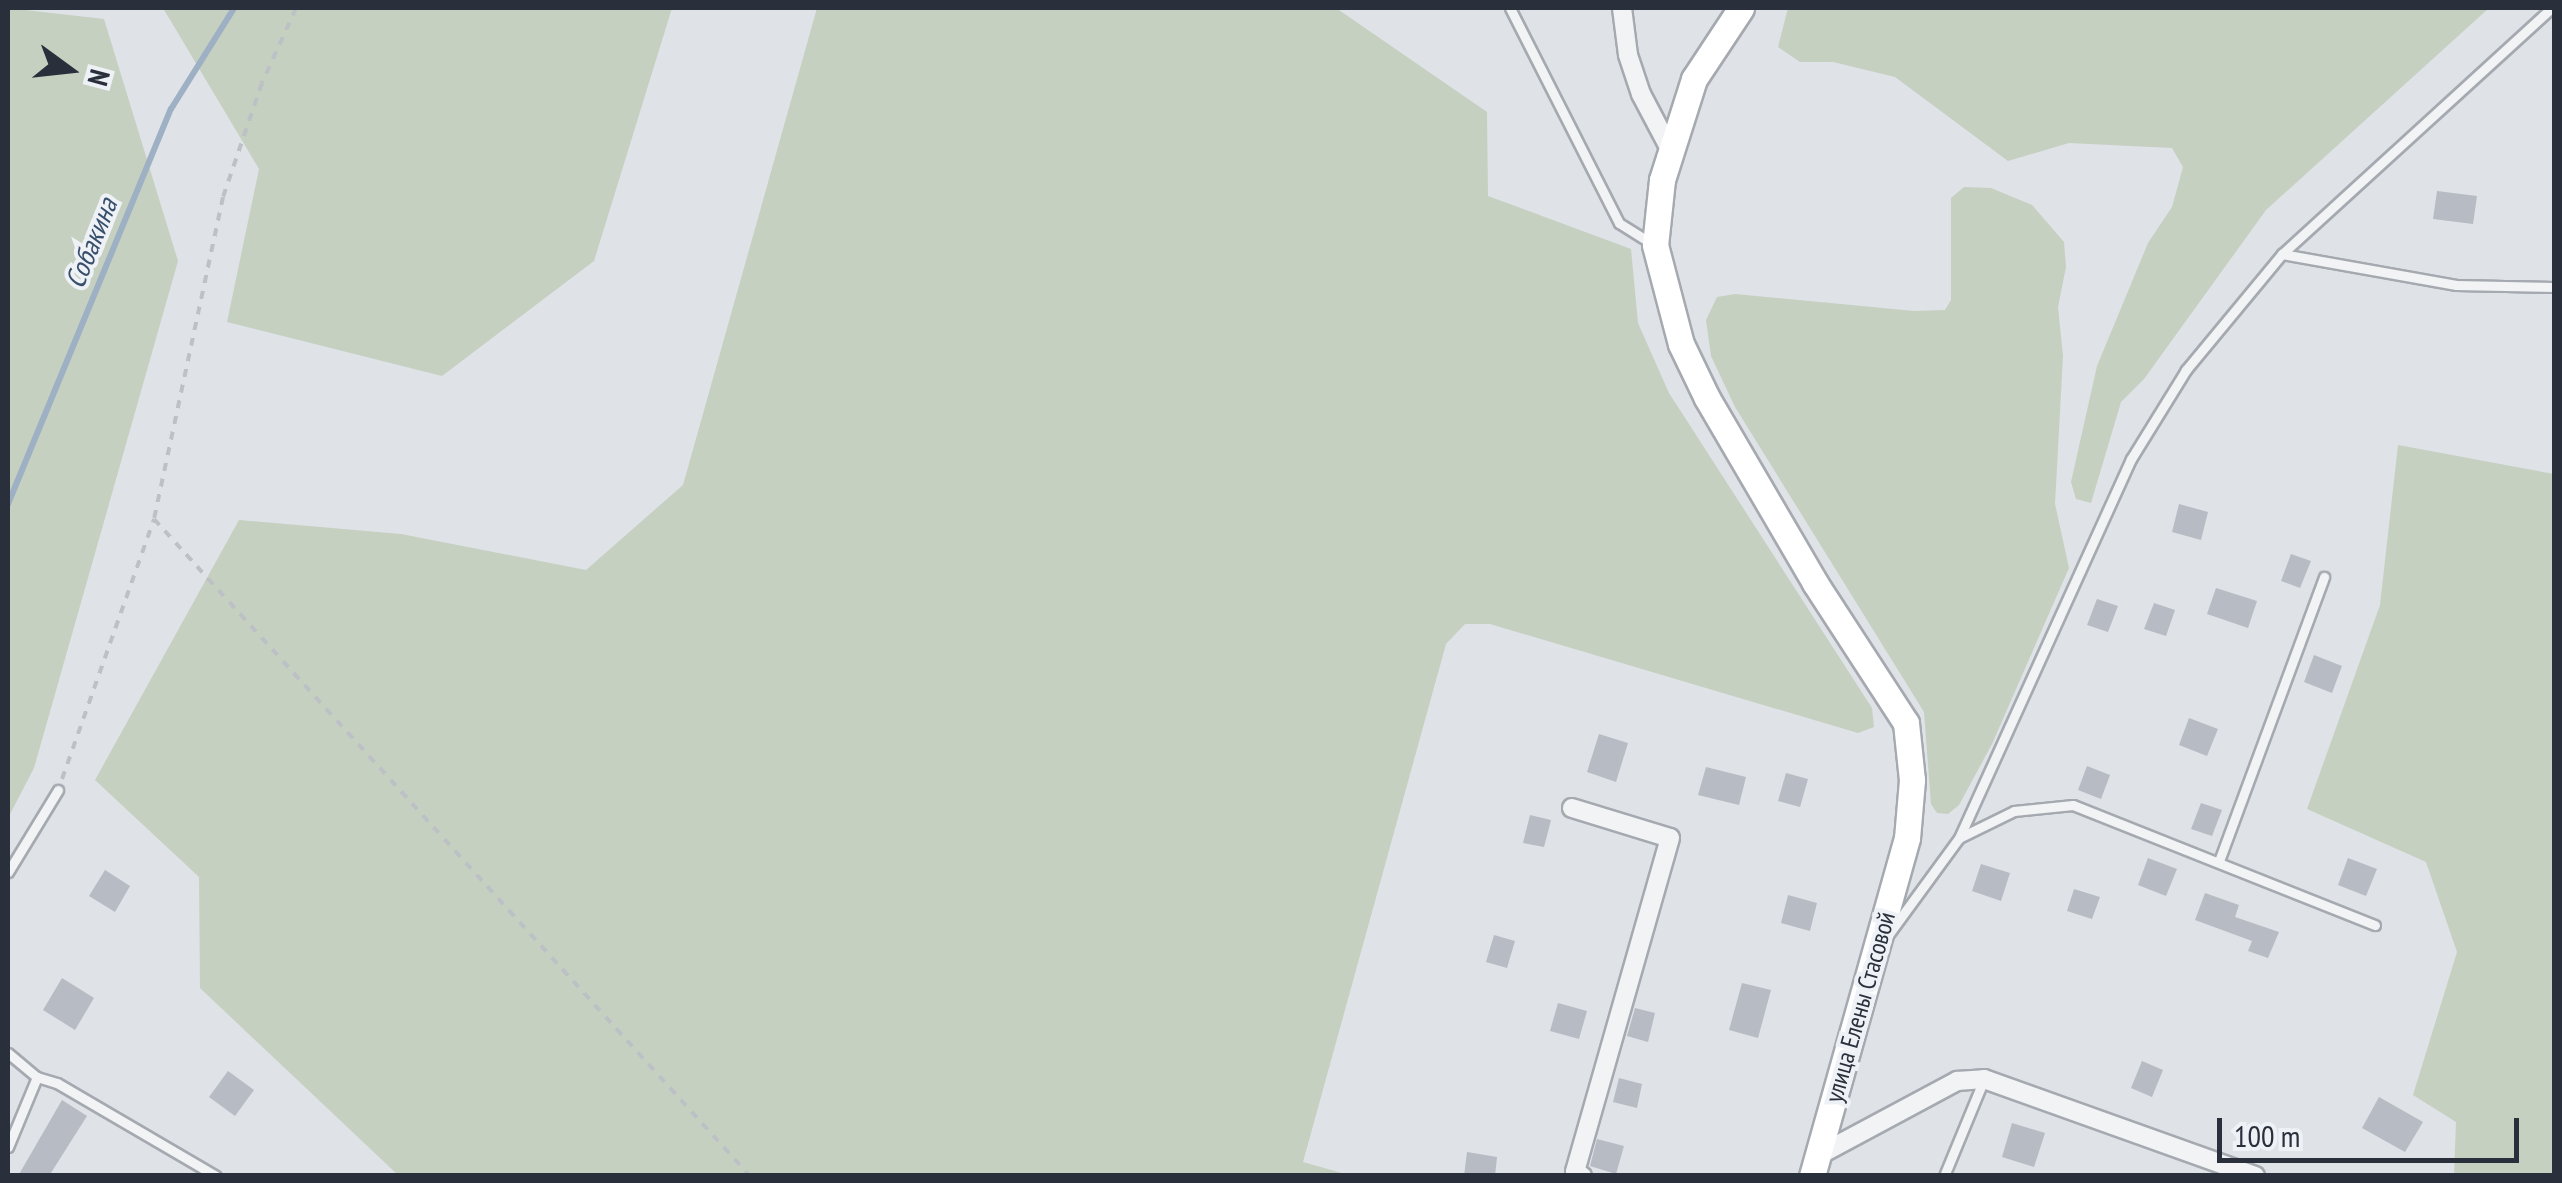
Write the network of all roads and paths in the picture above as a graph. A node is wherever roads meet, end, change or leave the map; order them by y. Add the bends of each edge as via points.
1 (296, 8) edge
2 (1510, 8) edge
3 (1622, 8) edge
4 (1742, 8) edge
5 (2552, 8) edge
6 (1670, 149) junction
7 (1655, 245) junction
8 (2282, 254) junction
9 (2554, 287) edge
10 (154, 520) junction
11 (2324, 577) dead end
12 (58, 790) joint
13 (1572, 808) dead end
14 (1959, 838) junction
15 (2220, 862) junction
16 (8, 872) edge
17 (2374, 925) dead end
18 (1877, 950) junction
19 (8, 1053) edge
20 (37, 1077) junction
21 (1984, 1079) junction
22 (8, 1146) edge
23 (1815, 1165) edge
24 (2242, 1174) edge
25 (216, 1176) edge
26 (750, 1176) edge
27 (1582, 1176) edge
28 (1944, 1176) edge

1 - 10 path via 223,197
2 - 7 lane via 1619,223
3 - 6 street via 1641,94
4 - 6 main road, улица Елены Стасовой via 1694,79
5 - 8 lane
6 - 7 main road, улица Елены Стасовой
7 - 18 main road, улица Елены Стасовой via 1680,344 1707,398 1906,723 1912,780 1906,838
8 - 9 lane via 2456,284
8 - 14 lane via 2156,413
10 - 12 path
10 - 26 path
11 - 15 lane
12 - 16 lane
13 - 27 street via 1670,838 1575,1172
14 - 15 lane via 2014,811 2073,806
14 - 18 lane
15 - 17 lane
18 - 23 main road, улица Елены Стасовой
19 - 20 lane
20 - 22 lane
20 - 25 lane via 57,1082
21 - 23 street via 1957,1081
21 - 24 street
21 - 28 lane

